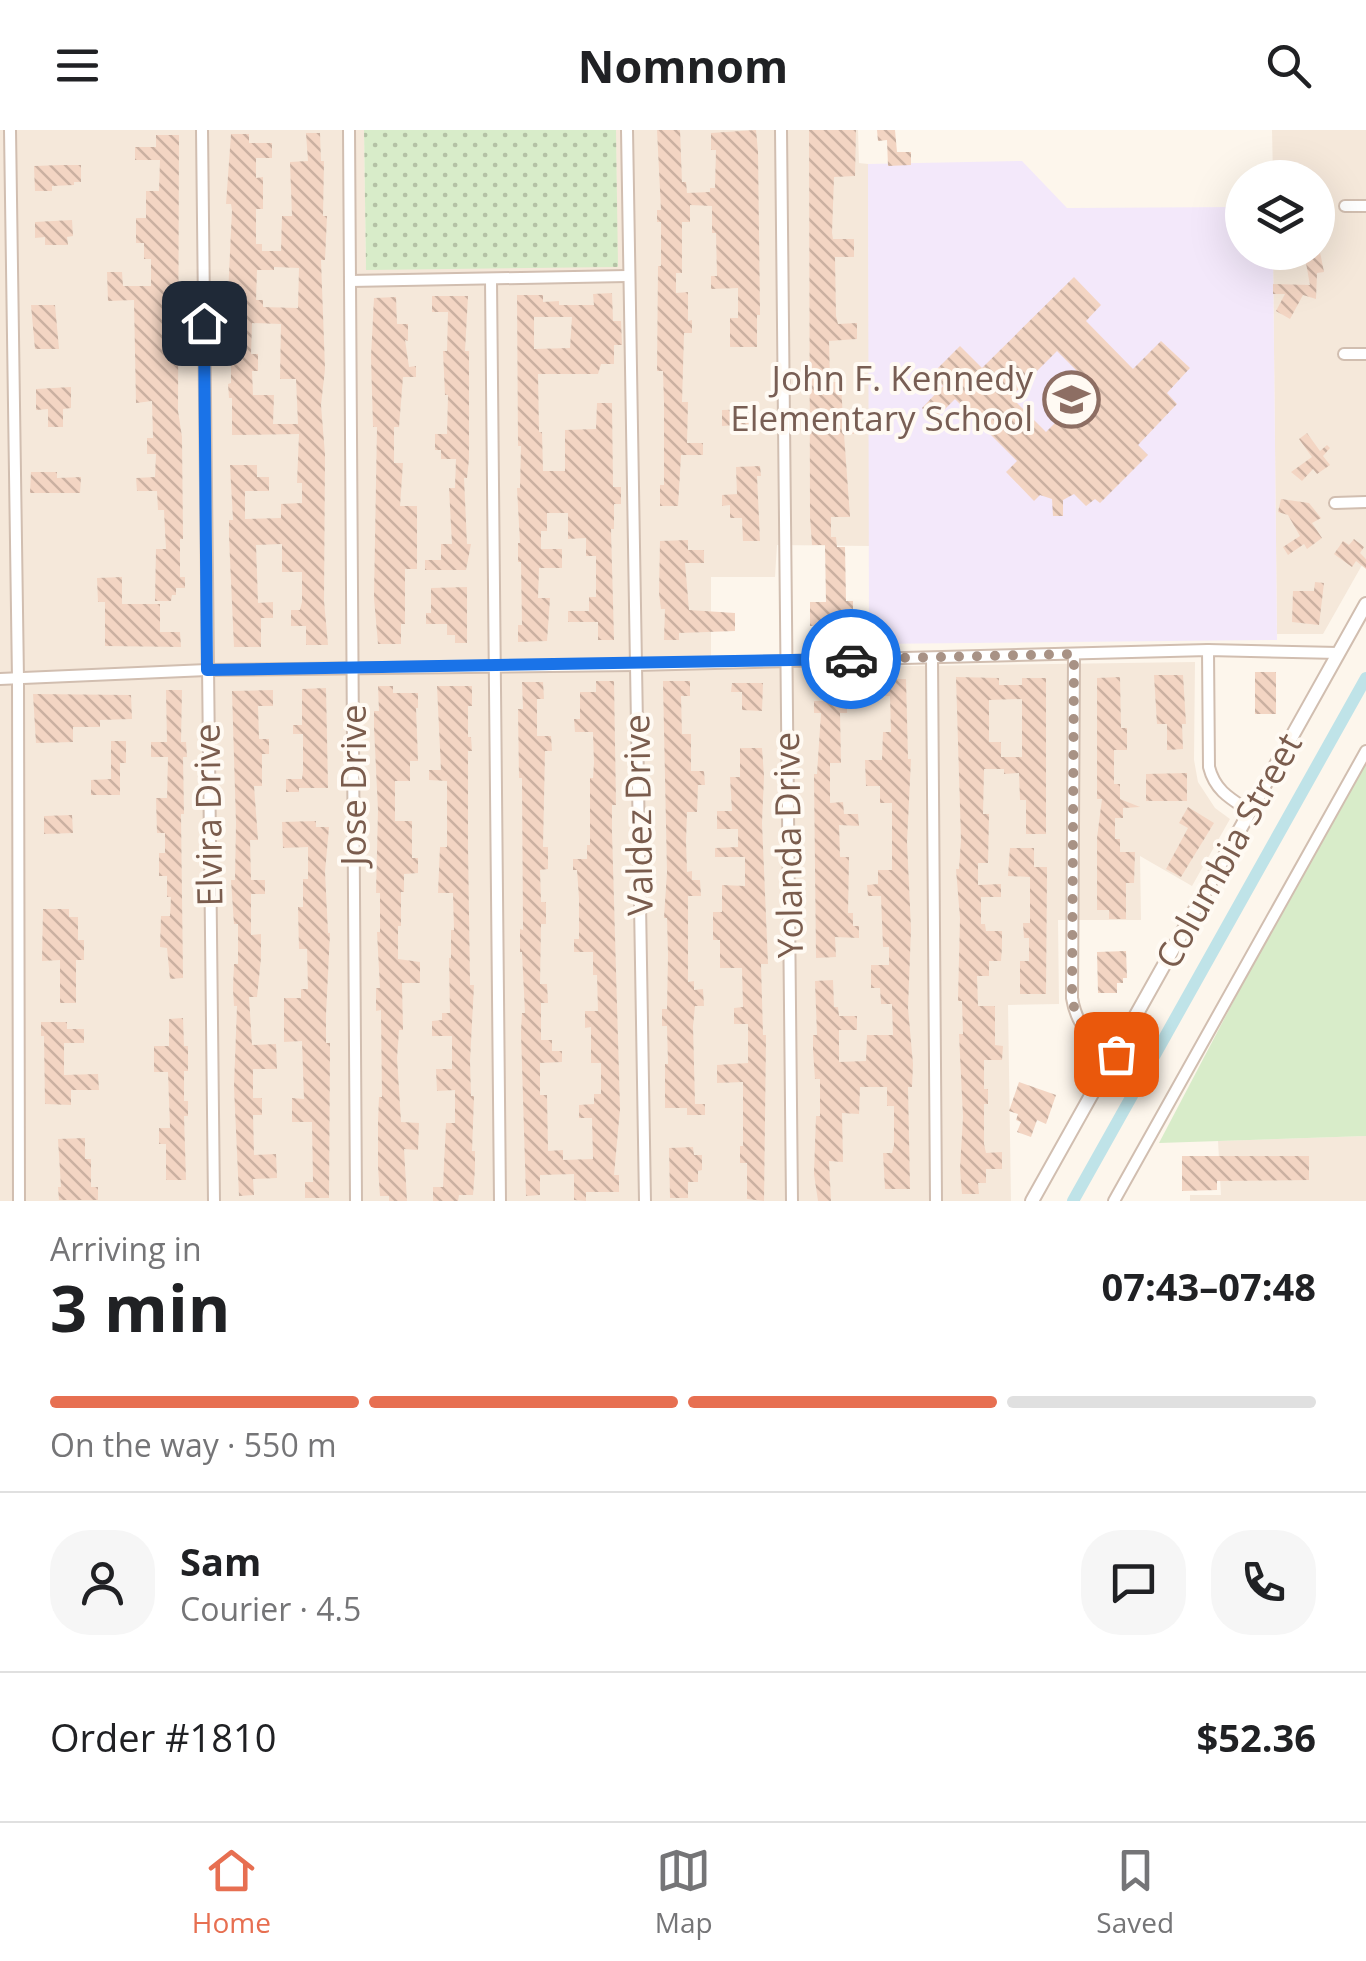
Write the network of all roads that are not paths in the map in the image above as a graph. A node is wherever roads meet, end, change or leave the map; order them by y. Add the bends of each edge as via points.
1 (10, 130) edge
2 (202, 130) edge
3 (349, 130) edge
4 (628, 130) edge
5 (781, 130) edge
6 (1345, 206) dead end
7 (1366, 206) edge
8 (628, 276) junction
9 (490, 280) junction
10 (350, 282) junction
11 (1344, 354) dead end
12 (1366, 354) edge
13 (1366, 502) edge
14 (1335, 503) dead end
15 (1366, 604) edge
16 (1208, 650) junction
17 (1338, 653) junction
18 (1074, 654) junction
19 (932, 658) junction
20 (788, 661) junction
21 (636, 665) junction
22 (495, 666) junction
23 (354, 668) junction
24 (207, 670) junction
25 (0, 679) edge
26 (18, 679) junction
27 (1366, 751) edge
28 (1251, 812) junction
29 (1116, 1054) junction
30 (20, 1201) edge
31 (214, 1201) edge
32 (356, 1201) edge
33 (500, 1201) edge
34 (645, 1201) edge
35 (792, 1201) edge
36 (936, 1201) edge
37 (1032, 1201) edge
38 (1114, 1201) edge

1 - 26 street
2 - 24 street, Elvira Drive
3 - 10 street, Jose Drive
4 - 8 street, Valdez Drive
5 - 20 street, Yolanda Drive
6 - 7 street
8 - 9 street
8 - 21 street, Valdez Drive
9 - 10 street
9 - 22 street
10 - 23 street, Jose Drive
11 - 12 street
13 - 14 street
15 - 17 street, Columbia Street
16 - 17 street
16 - 18 street
16 - 28 street via 1212,779
17 - 28 street, Columbia Street
18 - 19 street
18 - 29 street via 1072,998 1080,1025
19 - 20 street
19 - 36 street
20 - 21 street
20 - 35 street, Yolanda Drive
21 - 22 street
21 - 34 street, Valdez Drive
22 - 23 street
22 - 33 street
23 - 24 street
23 - 32 street, Jose Drive
24 - 26 street
24 - 31 street, Elvira Drive
25 - 26 street
26 - 30 street
27 - 38 street
28 - 29 street, Columbia Street
29 - 37 street, Columbia Street

